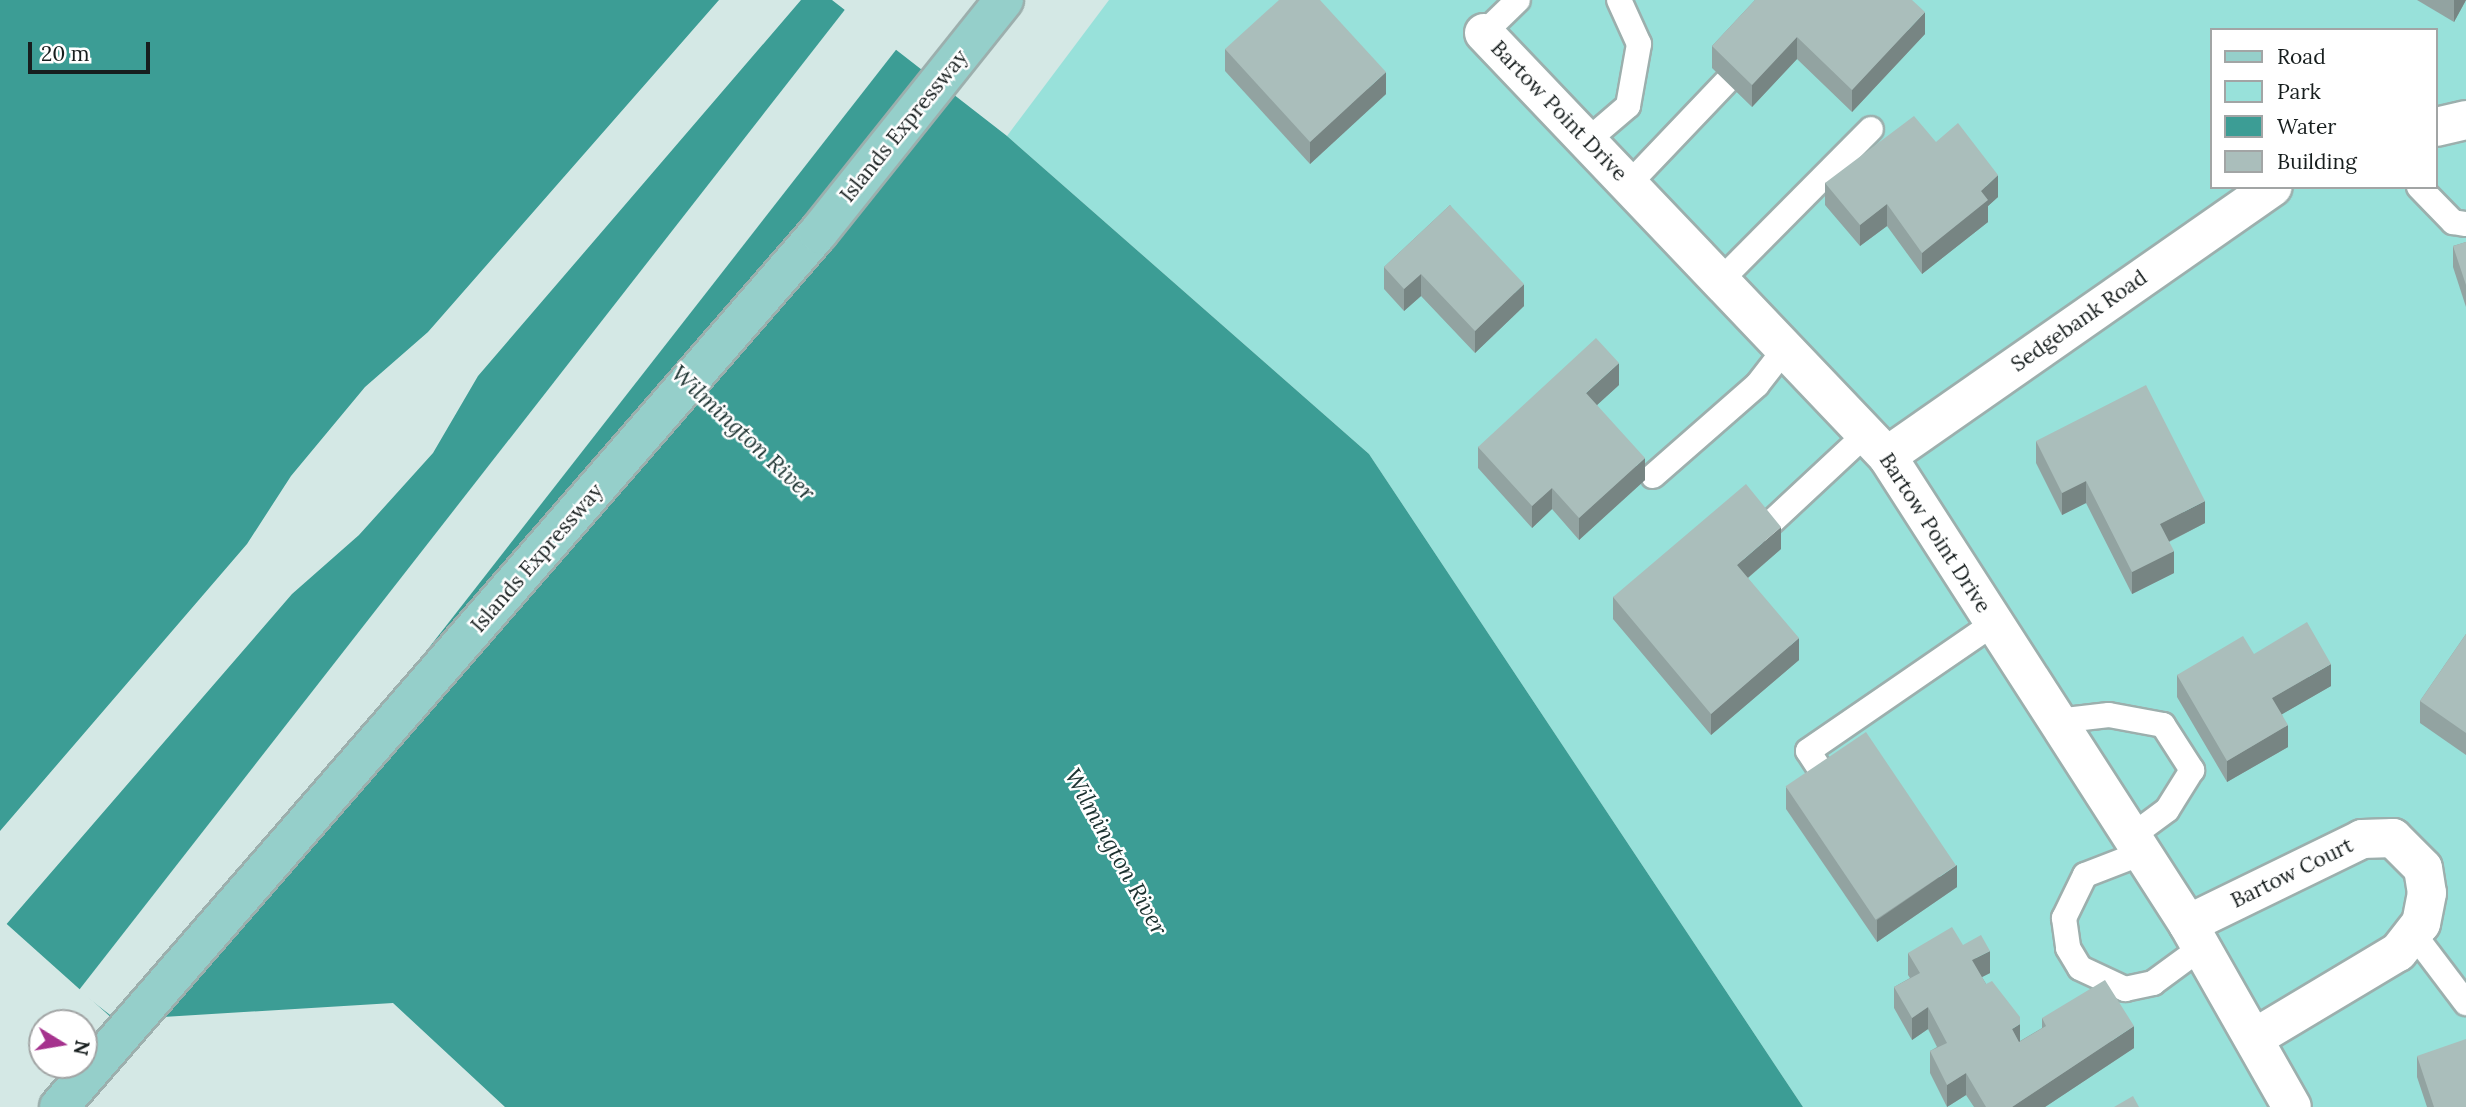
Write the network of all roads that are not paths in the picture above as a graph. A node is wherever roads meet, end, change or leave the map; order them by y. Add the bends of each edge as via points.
1 (1004, 0) edge
2 (1518, 0) edge
3 (1619, 0) edge
4 (1484, 33) joint
5 (1727, 82) edge
6 (2466, 120) edge
7 (2438, 127) edge
8 (1871, 129) dead end
9 (1587, 141) junction
10 (1628, 185) junction
11 (2269, 189) edge
12 (2421, 189) edge
13 (2466, 224) edge
14 (1720, 281) junction
15 (1785, 349) junction
16 (1876, 445) junction
17 (1653, 476) dead end
18 (1764, 529) edge
19 (1994, 623) junction
20 (2057, 721) junction
21 (1825, 777) edge
22 (2137, 845) junction
23 (2413, 933) junction
24 (2195, 935) junction
25 (2466, 1003) edge
26 (2256, 1037) junction
27 (60, 1107) edge
28 (2292, 1107) edge

1 - 27 main road, Islands Expressway via 818,233
2 - 4 lane
3 - 9 lane via 1639,44 1628,106
4 - 9 street, Bartow Point Drive
5 - 10 lane
6 - 7 street
8 - 14 lane
9 - 10 street, Bartow Point Drive
10 - 14 street, Bartow Point Drive
11 - 16 street, Sedgebank Road
12 - 13 lane via 2453,222
14 - 15 street, Bartow Point Drive
15 - 16 street, Bartow Point Drive
15 - 17 lane via 1757,385
16 - 18 lane
16 - 19 street, Bartow Point Drive
19 - 20 street, Bartow Point Drive
19 - 21 lane via 1808,751
20 - 22 street, Bartow Point Drive
20 - 22 lane via 2109,715 2163,725 2185,759 2192,770
22 - 24 street, Bartow Point Drive
22 - 24 lane via 2085,875 2064,918 2068,948 2080,968 2125,989 2152,983
23 - 24 street, Bartow Court via 2421,923 2427,893 2423,868 2393,838 2362,839
23 - 25 lane
23 - 26 street, Bartow Court via 2398,952
24 - 26 street, Bartow Point Drive
26 - 28 street, Bartow Point Drive

